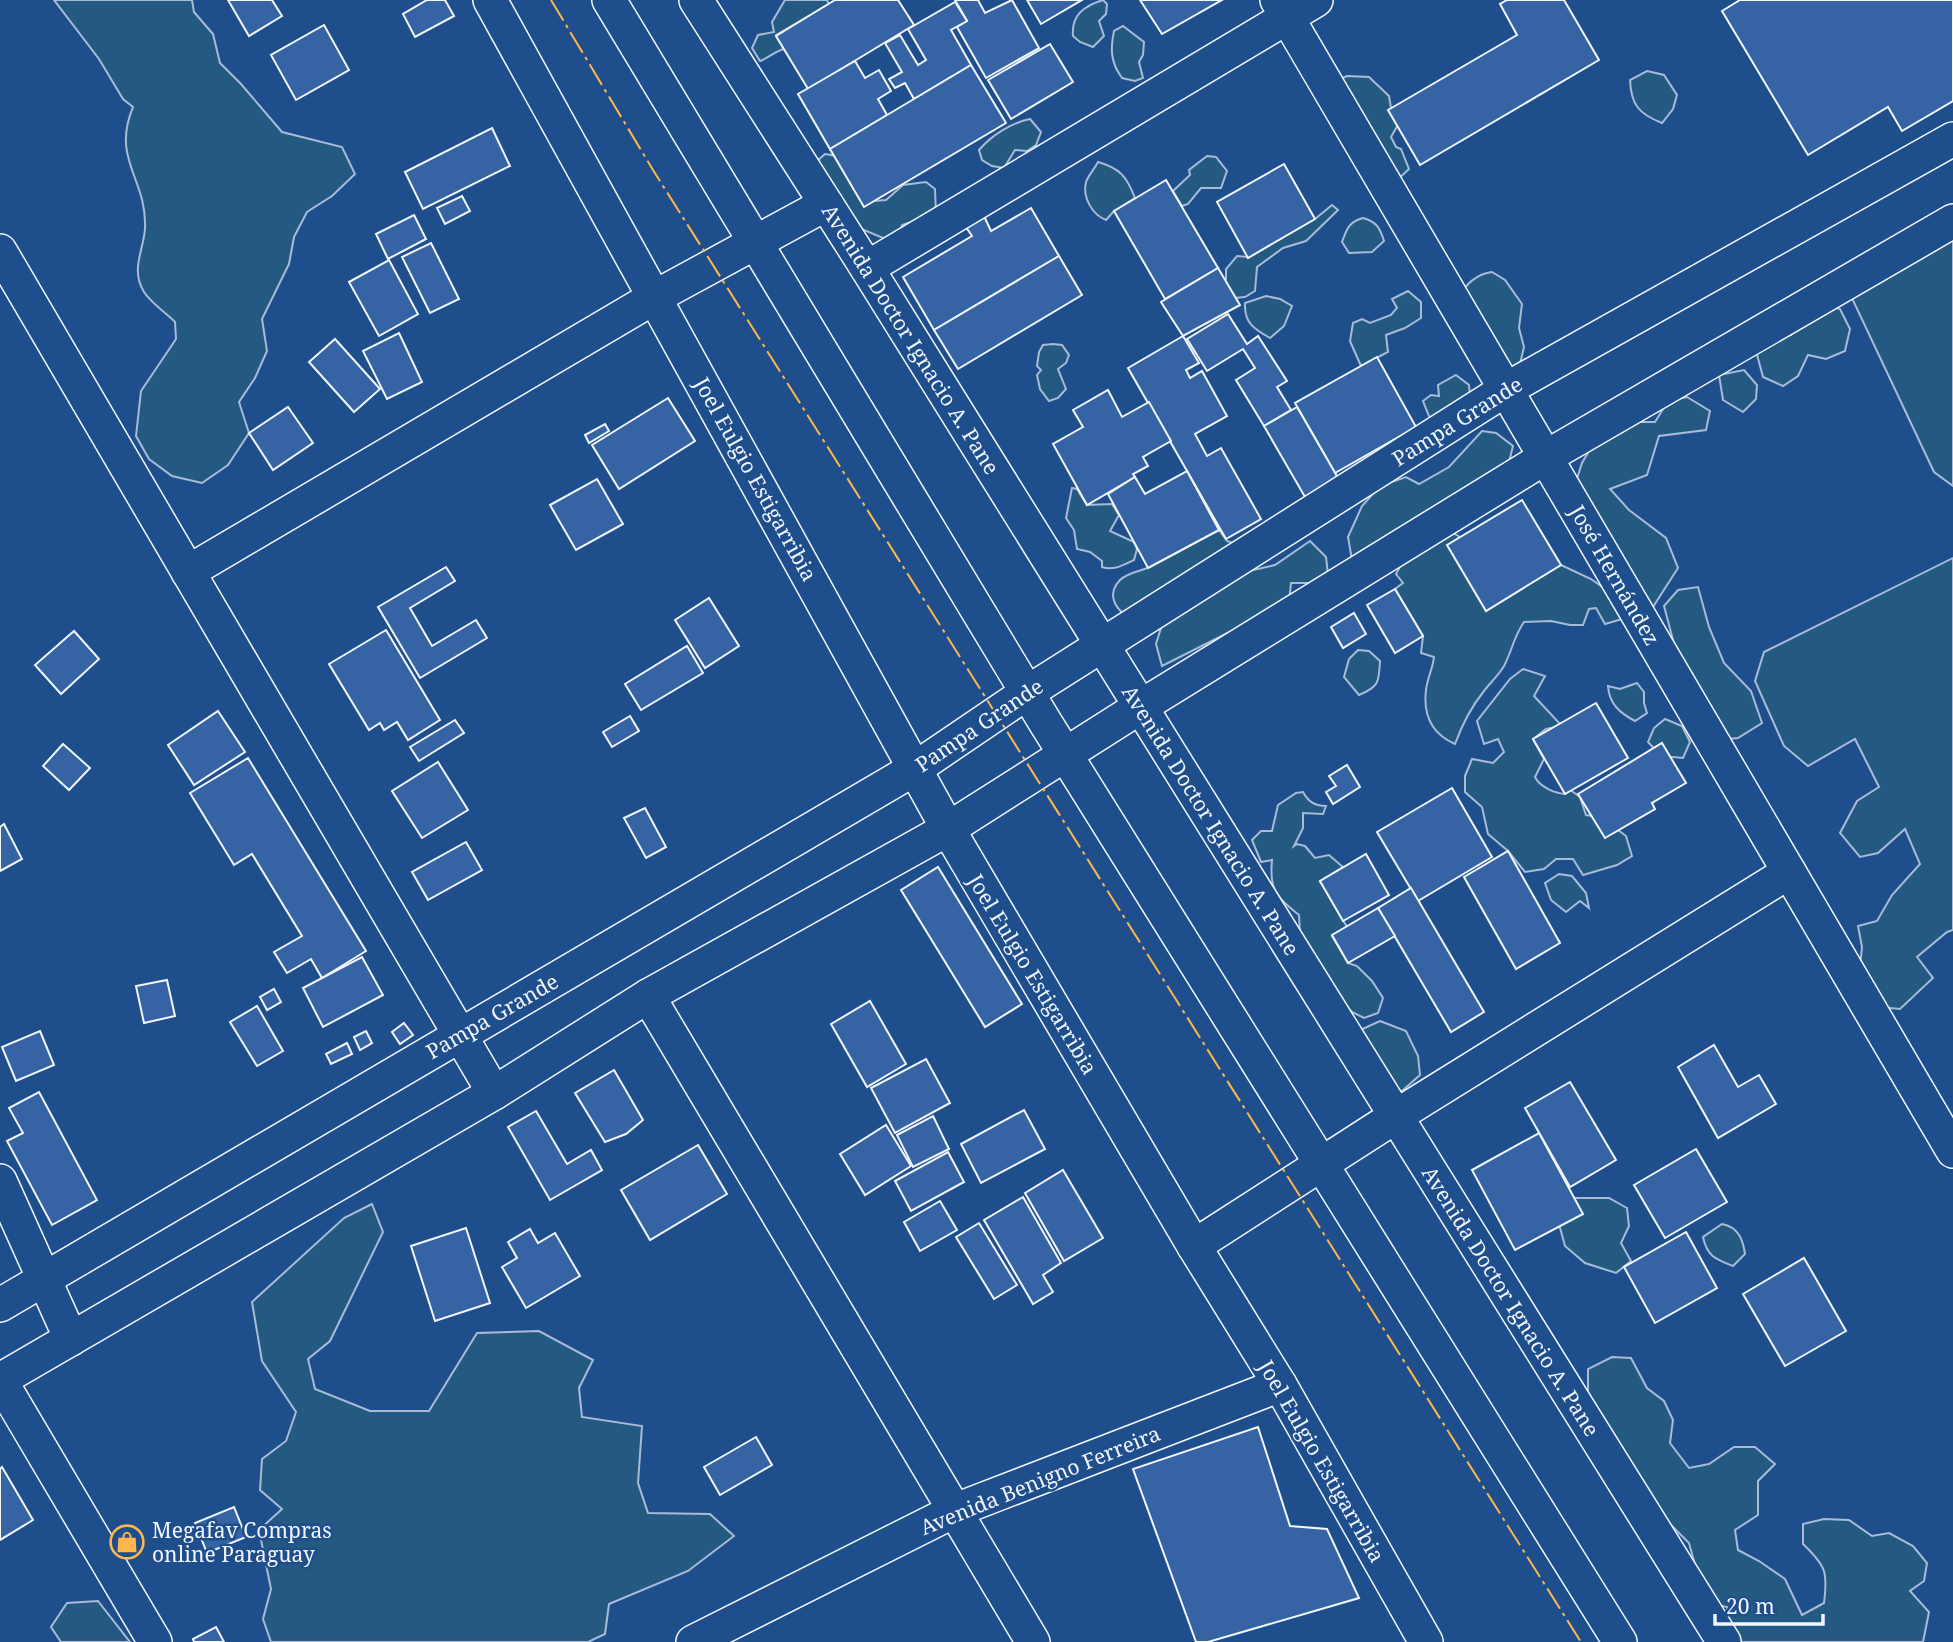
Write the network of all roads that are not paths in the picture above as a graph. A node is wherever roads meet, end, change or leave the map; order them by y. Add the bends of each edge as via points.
1 (489, 0) edge
2 (609, 0) edge
3 (696, 0) edge
4 (1316, 0) edge
5 (1282, 9) edge
6 (1953, 139) edge
7 (826, 204) junction
8 (1953, 220) edge
9 (756, 243) junction
10 (0, 251) edge
11 (867, 268) junction
12 (655, 297) junction
13 (1506, 390) junction
14 (1546, 457) junction
15 (188, 572) junction
16 (1102, 645) junction
17 (1028, 692) junction
18 (1140, 707) junction
19 (1066, 754) junction
20 (916, 768) junction
21 (948, 830) junction
22 (1789, 872) junction
23 (648, 996) junction
24 (460, 1035) junction
25 (494, 1093) junction
26 (1395, 1116) junction
27 (1953, 1151) edge
28 (1322, 1164) junction
29 (0, 1181) edge
30 (1194, 1246) junction
31 (45, 1279) junction
32 (0, 1305) edge
33 (71, 1339) junction
34 (0, 1380) edge
35 (1280, 1385) junction
36 (956, 1510) junction
37 (155, 1642) edge
38 (693, 1642) edge
39 (1033, 1642) edge
40 (1426, 1642) edge
41 (1620, 1642) edge
42 (1724, 1642) edge

1 - 12 street, Joel Eulgio Estigarribia
2 - 9 street
3 - 7 street, Avenida Doctor Ignacio A. Pane
4 - 5 street
5 - 11 street
5 - 13 street, José Hernández
6 - 13 street, Pampa Grande
7 - 9 street
7 - 11 street, Avenida Doctor Ignacio A. Pane
8 - 14 street
9 - 12 street
9 - 17 street
10 - 15 street
11 - 16 street, Avenida Doctor Ignacio A. Pane
12 - 15 street
12 - 20 street, Joel Eulgio Estigarribia
13 - 14 street, José Hernández
13 - 16 street, Pampa Grande
14 - 18 street
14 - 22 street, José Hernández
15 - 24 street
16 - 17 street, Pampa Grande
16 - 18 street, Avenida Doctor Ignacio A. Pane
17 - 19 street
17 - 20 street, Pampa Grande
18 - 19 street
18 - 26 street, Avenida Doctor Ignacio A. Pane
19 - 21 street
19 - 28 street
20 - 21 street, Joel Eulgio Estigarribia
20 - 24 street, Pampa Grande
21 - 23 street
21 - 30 street, Joel Eulgio Estigarribia
22 - 26 street
22 - 27 street, José Hernández
23 - 25 street
23 - 36 street
24 - 25 street
24 - 31 street, Pampa Grande
25 - 33 street
26 - 28 street
26 - 42 street, Avenida Doctor Ignacio A. Pane
28 - 30 street
28 - 41 street
29 - 31 street
30 - 35 street, Joel Eulgio Estigarribia
31 - 32 street, Pampa Grande
31 - 33 street
33 - 34 street
34 - 37 street
35 - 36 street, Avenida Benigno Ferreira
35 - 40 street, Joel Eulgio Estigarribia
36 - 38 street, Avenida Benigno Ferreira
36 - 39 street

